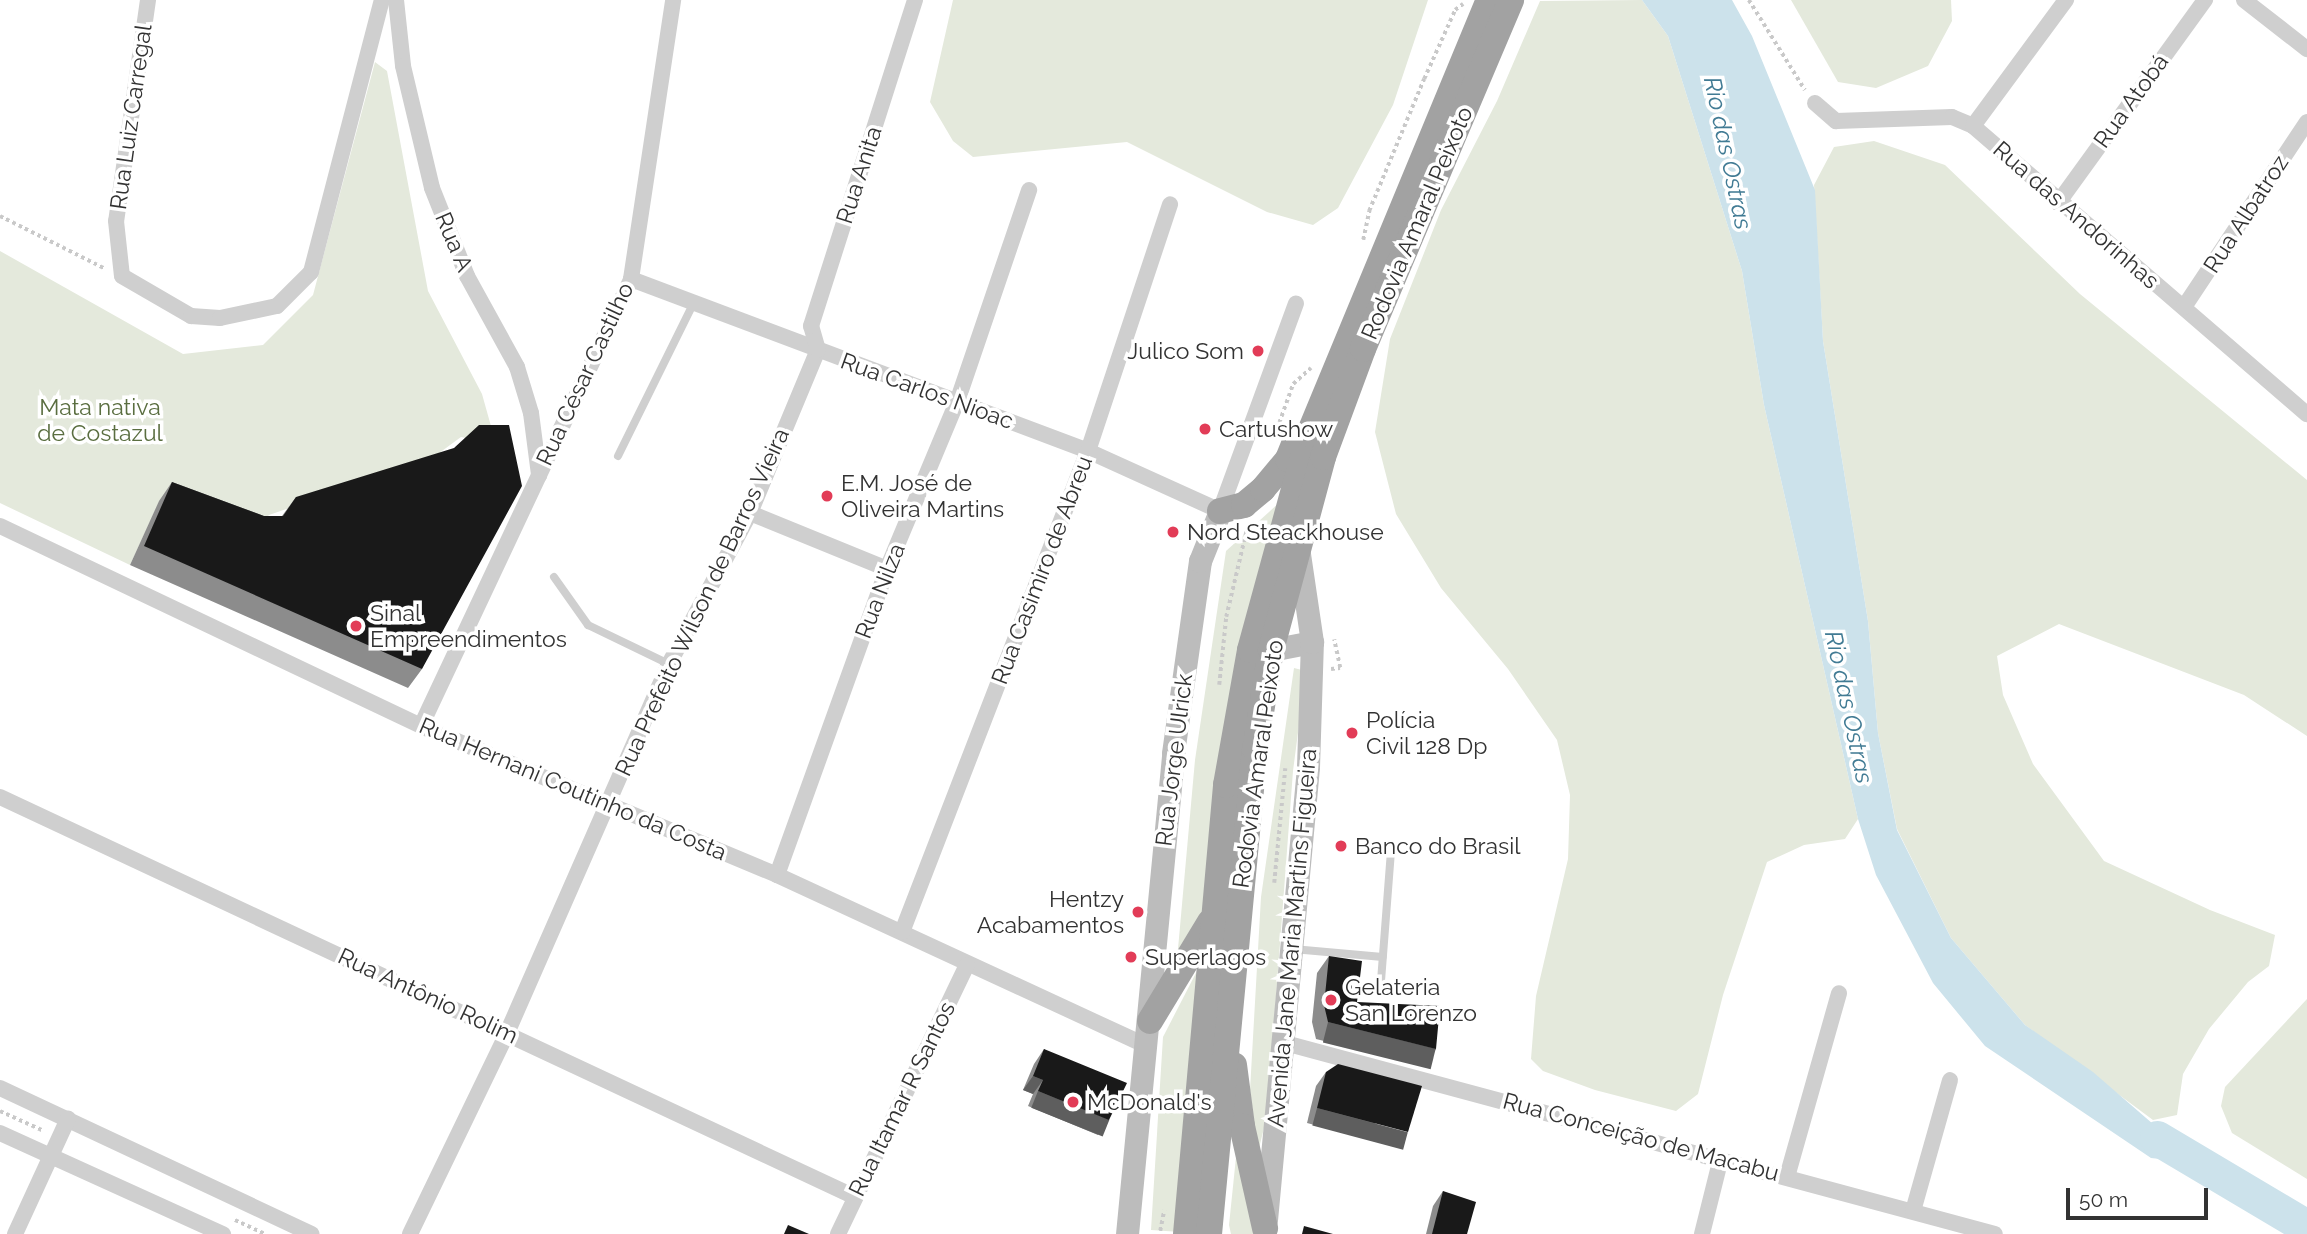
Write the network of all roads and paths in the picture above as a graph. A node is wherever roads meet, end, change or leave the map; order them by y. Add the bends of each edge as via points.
1 (148, 0) edge
2 (382, 0) edge
3 (396, 0) edge
4 (673, 0) edge
5 (915, 0) edge
6 (1489, 0) edge
7 (1511, 0) edge
8 (1749, 0) edge
9 (2066, 0) edge
10 (2205, 0) edge
11 (2247, 2) edge
12 (2307, 49) edge
13 (1815, 103) joint
14 (2307, 122) edge
15 (1973, 126) junction
16 (1029, 190) dead end
17 (2058, 202) junction
18 (1170, 204) dead end
19 (0, 216) edge
20 (122, 276) junction
21 (631, 279) junction
22 (694, 302) junction
23 (1296, 303) dead end
24 (2184, 307) junction
25 (818, 350) junction
26 (1334, 372) junction
27 (957, 402) junction
28 (2304, 403) edge
29 (1088, 451) junction
30 (618, 456) dead end
31 (539, 475) junction
32 (1220, 510) junction
33 (750, 513) junction
34 (0, 526) edge
35 (1298, 550) junction
36 (887, 569) junction
37 (554, 577) dead end
38 (1322, 636) junction
39 (1271, 650) junction
40 (669, 664) junction
41 (1311, 673) junction
42 (421, 726) junction
43 (1287, 756) dead end
44 (0, 797) edge
45 (608, 802) junction
46 (1391, 851) dead end
47 (777, 875) junction
48 (1273, 897) dead end
49 (1211, 920) junction
50 (902, 932) junction
51 (1293, 949) junction
52 (1383, 957) junction
53 (967, 965) junction
54 (1381, 981) dead end
55 (1839, 993) dead end
56 (1229, 998) junction
57 (507, 1033) junction
58 (1149, 1034) junction
59 (1285, 1043) junction
60 (1950, 1080) dead end
61 (0, 1088) edge
62 (68, 1119) junction
63 (0, 1133) edge
64 (51, 1155) junction
65 (1720, 1162) junction
66 (1787, 1177) junction
67 (855, 1197) junction
68 (1913, 1211) junction
69 (1265, 1231) edge
70 (15, 1234) edge
71 (223, 1234) edge
72 (312, 1234) edge
73 (410, 1234) edge
74 (838, 1234) edge
75 (1127, 1234) edge
76 (1185, 1234) edge
77 (1209, 1234) edge
78 (1702, 1234) edge
79 (1995, 1234) edge

1 - 20 street, Rua Luiz Carregal via 116,220
2 - 20 street via 311,272 277,306 220,318 191,316
3 - 31 street, Rua A via 403,66 432,188 467,276 517,368 531,413
4 - 21 street, Rua César Castilho
5 - 25 street, Rua Anita via 811,326
6 - 26 highway, Rodovia Amaral Peixoto
7 - 35 highway, Rodovia Amaral Peixoto via 1363,349 1323,457
8 - 13 path via 1787,67
9 - 15 street
10 - 17 street, Rua Atobá
11 - 12 street
13 - 15 street, Rua das Andorinhas via 1836,121 1952,117
14 - 24 street, Rua Albatroz
15 - 17 street, Rua das Andorinhas
16 - 27 street, Rua Nilza
17 - 24 street, Rua das Andorinhas
18 - 29 street, Rua Casimiro de Abreu
19 - 20 path
21 - 22 street, Rua Carlos Nioac
21 - 31 street, Rua César Castilho
22 - 25 street, Rua Carlos Nioac
22 - 30 lane
23 - 32 street, Rua Jorge Ulrick
24 - 28 street, Rua das Andorinhas
25 - 27 street, Rua Carlos Nioac
25 - 33 street, Rua Prefeito Wilson de Barros Vieira
26 - 32 highway via 1310,398 1288,460 1244,505
26 - 49 highway, Rodovia Amaral Peixoto via 1309,435 1250,650 1226,785
27 - 29 street, Rua Carlos Nioac
27 - 36 street, Rua Nilza
29 - 32 street, Rua Carlos Nioac
29 - 50 street, Rua Casimiro de Abreu
31 - 42 street, Rua César Castilho
32 - 58 main road, Rua Jorge Ulrick via 1200,561 1173,753
33 - 36 street
33 - 40 street, Rua Prefeito Wilson de Barros Vieira
34 - 42 street, Rua Hernani Coutinho da Costa
35 - 38 main road, Avenida Jane Maria Martins Figueira
35 - 39 highway, Rodovia Amaral Peixoto
36 - 47 street, Rua Nilza
37 - 40 lane via 588,625
38 - 39 main road
38 - 41 main road, Avenida Jane Maria Martins Figueira
38 - 41 path via 1340,668
39 - 56 highway, Rodovia Amaral Peixoto via 1255,750
40 - 45 street, Rua Prefeito Wilson de Barros Vieira
41 - 51 main road, Avenida Jane Maria Martins Figueira
42 - 45 street, Rua Hernani Coutinho da Costa
43 - 48 path
44 - 57 street, Rua Antônio Rolim
45 - 47 street, Rua Hernani Coutinho da Costa
45 - 57 street, Rua Prefeito Wilson de Barros Vieira
46 - 52 lane
47 - 50 street, Rua Hernani Coutinho da Costa
49 - 58 highway
49 - 76 highway, Rodovia Amaral Peixoto
50 - 53 street, Rua Hernani Coutinho da Costa
51 - 52 lane
51 - 59 main road, Avenida Jane Maria Martins Figueira
52 - 54 lane
53 - 58 street, Rua Hernani Coutinho da Costa
53 - 67 street, Rua Itamar R Santos
55 - 66 street
56 - 69 highway via 1238,1105
56 - 77 highway, Rodovia Amaral Peixoto
57 - 67 street, Rua Antônio Rolim
57 - 73 street, Rua Prefeito Wilson de Barros Vieira
58 - 75 main road, Rua Jorge Ulrick
59 - 65 street, Rua Conceição de Macabu via 1536,1107
59 - 69 main road, Avenida Jane Maria Martins Figueira
60 - 68 street
61 - 62 street
62 - 64 street
62 - 72 street
63 - 64 street
64 - 70 street
64 - 71 street
65 - 66 street, Rua Conceição de Macabu
65 - 78 street
66 - 68 street, Rua Conceição de Macabu
67 - 74 street, Rua Itamar R Santos
68 - 79 street, Rua Conceição de Macabu

